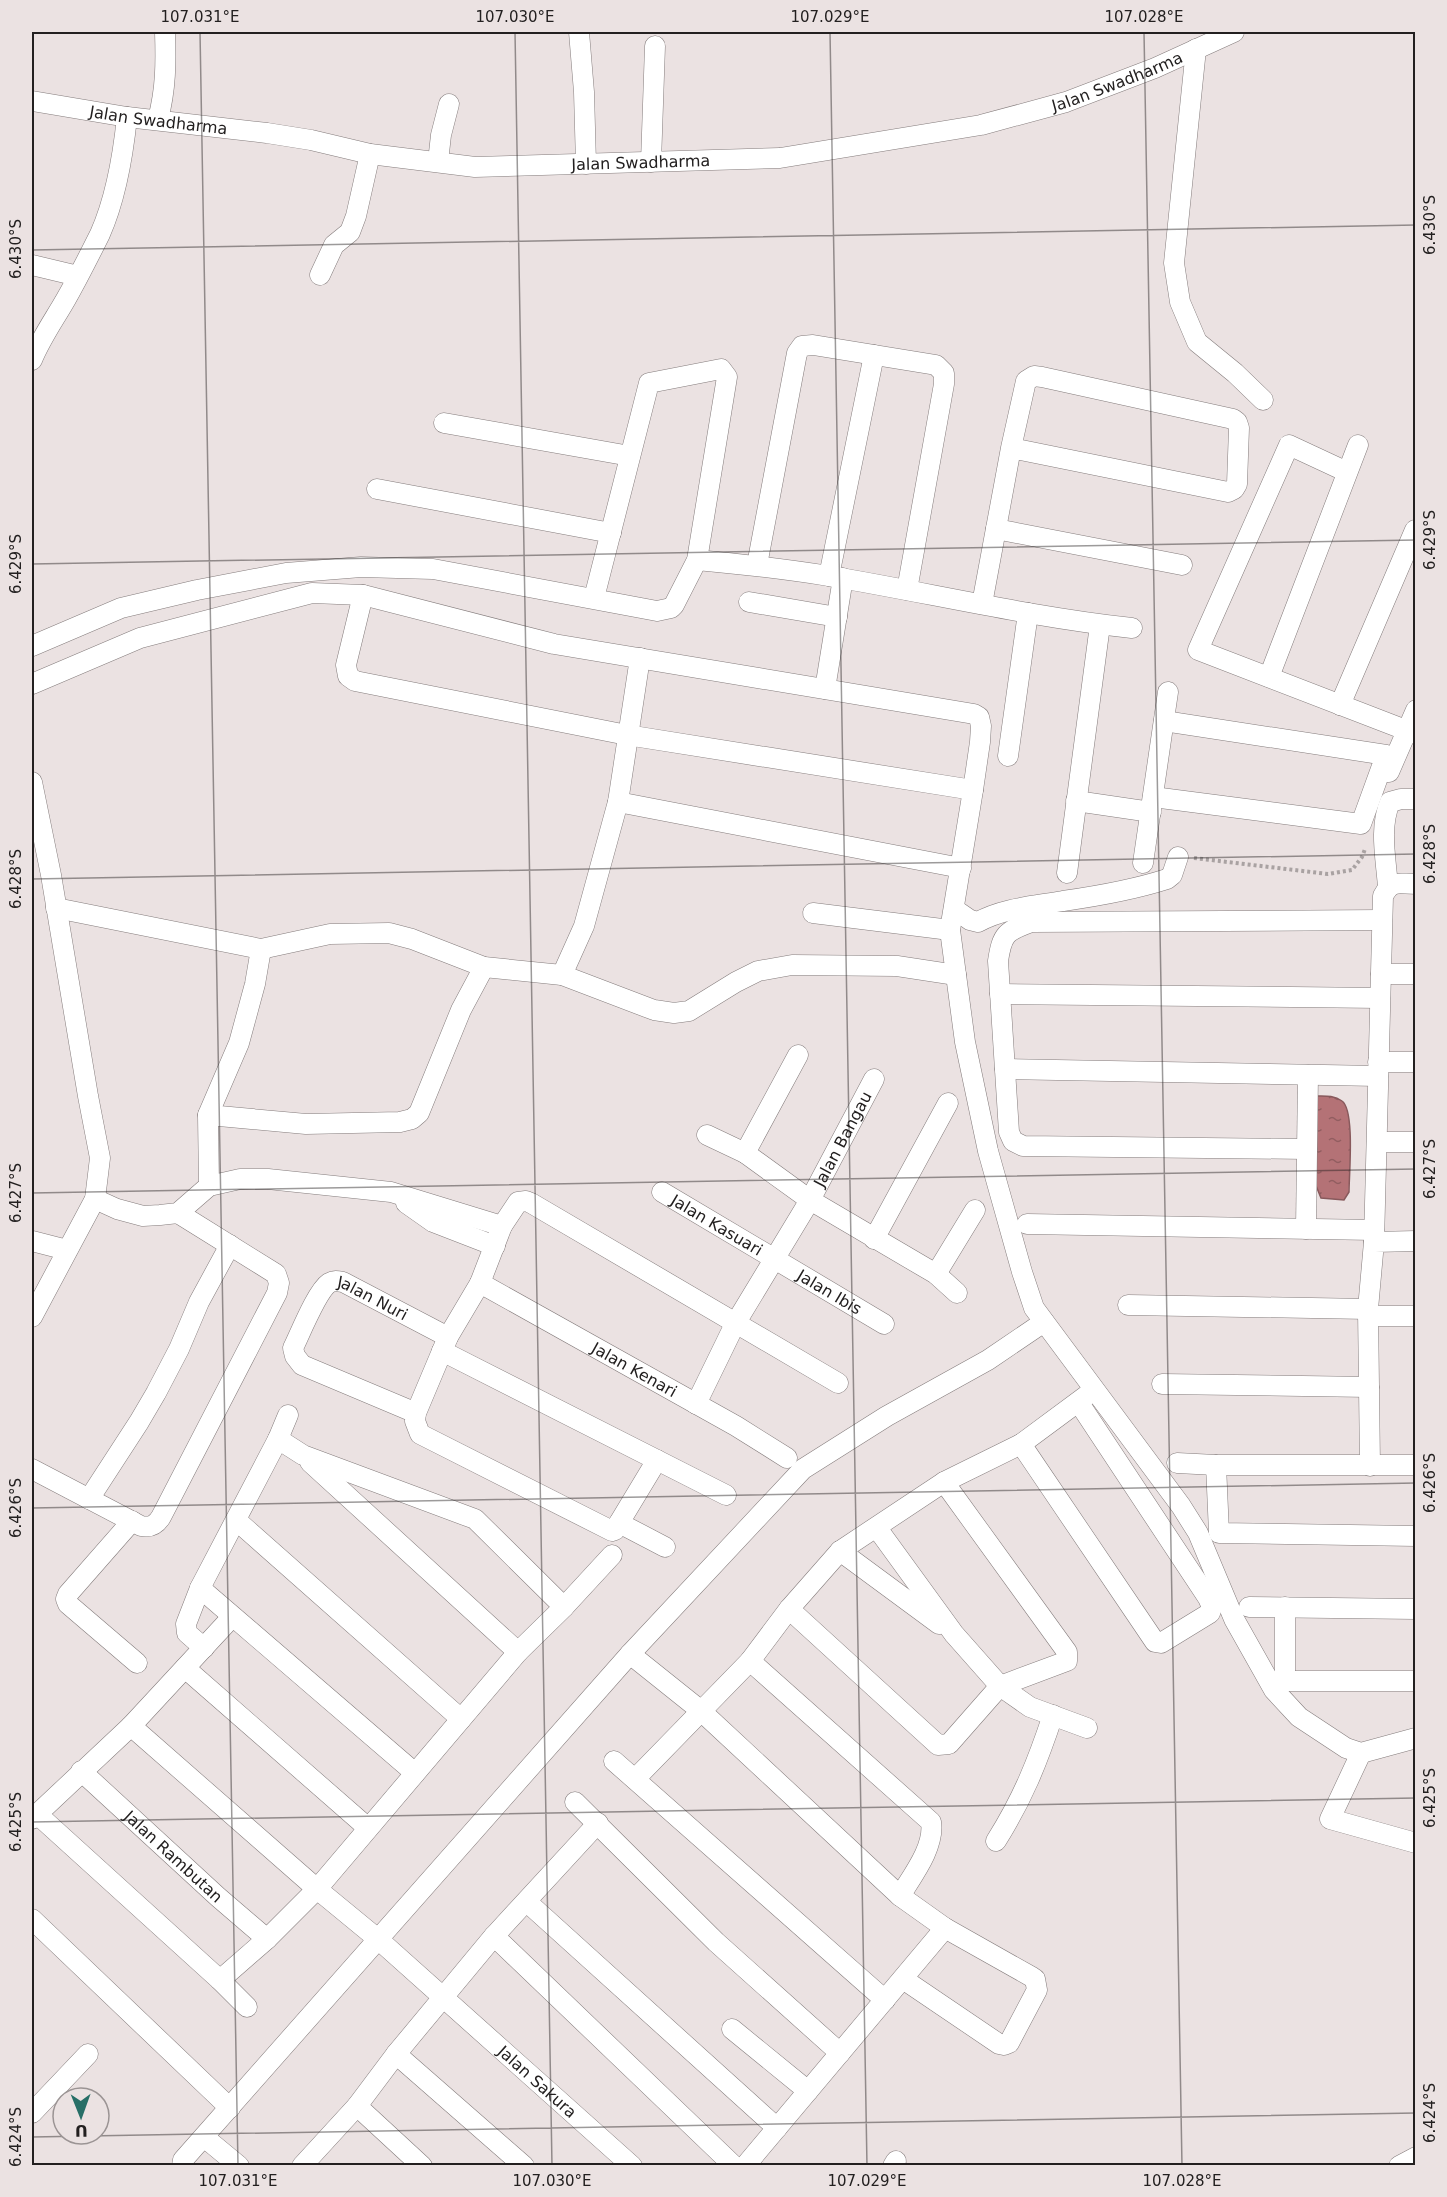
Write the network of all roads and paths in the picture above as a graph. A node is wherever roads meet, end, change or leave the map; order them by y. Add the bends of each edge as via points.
1 (165, 32) edge
2 (579, 32) edge
3 (1234, 32) edge
4 (655, 46) dead end
5 (1196, 49) junction
6 (32, 101) edge
7 (449, 104) dead end
8 (127, 117) junction
9 (158, 119) junction
10 (370, 154) junction
11 (438, 162) junction
12 (651, 162) junction
13 (586, 164) junction
14 (32, 265) edge
15 (320, 275) dead end
16 (78, 276) junction
17 (874, 355) junction
18 (32, 360) edge
19 (1263, 400) dead end
20 (444, 423) dead end
21 (1358, 445) dead end
22 (1011, 448) junction
23 (630, 456) junction
24 (1347, 472) junction
25 (377, 489) dead end
26 (996, 529) junction
27 (1415, 530) edge
28 (611, 534) junction
29 (697, 560) junction
30 (757, 565) junction
31 (1182, 565) dead end
32 (836, 577) junction
33 (907, 590) junction
34 (363, 595) junction
35 (594, 598) junction
36 (749, 602) dead end
37 (982, 604) junction
38 (1028, 613) junction
39 (837, 617) junction
40 (1100, 625) junction
41 (1132, 628) dead end
42 (32, 646) edge
43 (640, 658) junction
44 (1269, 677) junction
45 (32, 684) edge
46 (825, 689) junction
47 (1168, 692) dead end
48 (1340, 705) junction
49 (1416, 710) edge
50 (1164, 721) junction
51 (1411, 732) edge
52 (627, 735) junction
53 (1008, 756) dead end
54 (32, 782) edge
55 (974, 790) junction
56 (1381, 795) dead end
57 (1416, 799) edge
58 (1076, 801) junction
59 (618, 802) junction
60 (1152, 805) junction
61 (1367, 839) dead end
62 (1178, 857) joint
63 (1143, 863) dead end
64 (961, 868) junction
65 (1067, 873) dead end
66 (1416, 884) edge
67 (1388, 887) junction
68 (56, 908) junction
69 (954, 909) junction
70 (813, 913) dead end
71 (1382, 920) junction
72 (950, 930) junction
73 (261, 949) junction
74 (484, 967) junction
75 (1381, 974) junction
76 (1416, 974) edge
77 (562, 975) junction
78 (956, 975) junction
79 (1000, 994) junction
80 (1380, 998) junction
81 (798, 1055) dead end
82 (1416, 1062) edge
83 (1005, 1069) junction
84 (1378, 1069) junction
85 (1308, 1075) junction
86 (874, 1079) dead end
87 (948, 1102) dead end
88 (208, 1115) junction
89 (707, 1135) dead end
90 (1377, 1142) junction
91 (1416, 1142) edge
92 (1307, 1149) junction
93 (745, 1153) junction
94 (209, 1186) junction
95 (662, 1191) dead end
96 (391, 1192) junction
97 (95, 1199) junction
98 (810, 1200) junction
99 (975, 1210) dead end
100 (178, 1213) junction
101 (1027, 1224) dead end
102 (502, 1226) junction
103 (1306, 1229) junction
104 (1374, 1236) junction
105 (874, 1239) junction
106 (32, 1241) edge
107 (1416, 1241) edge
108 (230, 1245) junction
109 (495, 1246) junction
110 (67, 1250) junction
111 (773, 1259) junction
112 (936, 1274) junction
113 (480, 1283) junction
114 (957, 1293) dead end
115 (1128, 1305) dead end
116 (1368, 1312) junction
117 (1416, 1316) edge
118 (32, 1317) edge
119 (1044, 1322) junction
120 (735, 1324) junction
121 (884, 1324) dead end
122 (445, 1344) junction
123 (838, 1383) dead end
124 (1162, 1384) dead end
125 (1369, 1387) junction
126 (1094, 1390) junction
127 (1078, 1403) junction
128 (696, 1404) junction
129 (416, 1413) junction
130 (288, 1415) dead end
131 (278, 1439) junction
132 (1021, 1444) junction
133 (303, 1455) junction
134 (787, 1458) dead end
135 (657, 1460) junction
136 (1176, 1463) dead end
137 (1216, 1465) junction
138 (1370, 1466) junction
139 (1416, 1466) edge
140 (32, 1469) edge
141 (944, 1482) junction
142 (726, 1496) dead end
143 (89, 1499) junction
144 (236, 1520) junction
145 (132, 1521) junction
146 (619, 1523) junction
147 (877, 1528) junction
148 (1416, 1536) edge
149 (665, 1547) dead end
150 (840, 1551) junction
151 (612, 1555) dead end
152 (200, 1588) junction
153 (564, 1607) junction
154 (1249, 1607) dead end
155 (1285, 1607) junction
156 (789, 1609) junction
157 (1416, 1609) edge
158 (232, 1617) junction
159 (954, 1634) junction
160 (204, 1648) junction
161 (518, 1652) junction
162 (630, 1654) junction
163 (750, 1660) junction
164 (137, 1663) dead end
165 (185, 1668) junction
166 (1416, 1681) edge
167 (1000, 1686) junction
168 (700, 1710) junction
169 (1053, 1715) junction
170 (461, 1719) junction
171 (131, 1726) junction
172 (1087, 1728) dead end
173 (1416, 1738) edge
174 (1361, 1753) junction
175 (614, 1761) dead end
176 (81, 1771) junction
177 (416, 1773) junction
178 (635, 1779) junction
179 (575, 1802) dead end
180 (34, 1817) edge
181 (598, 1823) junction
182 (368, 1828) junction
183 (996, 1841) dead end
184 (1416, 1843) edge
185 (317, 1889) junction
186 (900, 1896) junction
187 (527, 1902) junction
188 (32, 1919) edge
189 (945, 1928) junction
190 (495, 1936) junction
191 (267, 1939) junction
192 (379, 1940) junction
193 (903, 1979) junction
194 (220, 1980) junction
195 (443, 1998) junction
196 (885, 2000) junction
197 (247, 2007) dead end
198 (732, 2028) dead end
199 (840, 2053) junction
200 (88, 2054) dead end
201 (396, 2054) junction
202 (808, 2091) junction
203 (357, 2106) junction
204 (230, 2108) junction
205 (32, 2113) edge
206 (777, 2128) junction
207 (204, 2137) junction
208 (1416, 2157) edge
209 (302, 2165) edge
210 (182, 2166) edge
211 (239, 2166) edge
212 (422, 2166) edge
213 (524, 2166) edge
214 (632, 2166) edge
215 (734, 2166) edge
216 (745, 2166) edge
217 (1399, 2166) edge

1 - 9 street via 166,69
2 - 13 street
3 - 5 street, Jalan Swadharma
4 - 12 street
5 - 12 street, Jalan Swadharma via 1066,102 981,125 780,158
5 - 19 street via 1174,263 1180,302 1197,342
6 - 8 street, Jalan Swadharma
7 - 11 street
8 - 9 street, Jalan Swadharma
8 - 16 street via 125,143 108,210
9 - 10 street, Jalan Swadharma via 311,140
10 - 11 street, Jalan Swadharma
10 - 15 street via 350,232 334,246
11 - 13 street, Jalan Swadharma via 475,167
12 - 13 street, Jalan Swadharma
14 - 16 street
16 - 18 street
17 - 30 street via 813,345 802,345 797,353
17 - 32 street
17 - 33 street via 936,366 944,373
20 - 23 street
21 - 24 street
22 - 22 street via 1026,381 1034,376 1233,419 1239,428 1236,484 1227,492
22 - 26 street
23 - 28 street
23 - 29 street via 649,383 721,369 728,377
24 - 44 street
24 - 44 street via 1289,445 1198,650
25 - 28 street
26 - 31 street
26 - 37 street
27 - 48 street
28 - 35 street
29 - 30 street
29 - 35 street via 671,608 657,611
30 - 32 street
32 - 33 street
32 - 39 street
33 - 37 street
34 - 43 street via 554,644
34 - 45 street via 312,593 140,638
34 - 52 street via 346,665 348,676 355,681
35 - 42 street via 433,569 361,567 286,573 121,608
36 - 39 street
37 - 38 street
38 - 40 street
38 - 53 street
39 - 46 street
40 - 41 street
40 - 58 street
43 - 46 street
43 - 52 street
44 - 48 street
46 - 55 street via 979,717
47 - 50 street
48 - 51 street
49 - 51 street
50 - 60 street
50 - 60 street via 1386,755 1361,824
51 - 56 street
52 - 55 street
52 - 59 street
54 - 68 street
55 - 64 street
57 - 67 street via 1390,802 1384,815
58 - 60 street
58 - 65 street
59 - 64 street
59 - 77 street via 584,926
60 - 63 street
61 - 62 path via 1362,857 1352,870 1328,874
62 - 69 street via 1167,879 1110,894 1039,905 978,922
64 - 69 street
66 - 67 street via 1393,883
67 - 71 street via 1383,897
68 - 73 street
68 - 97 street via 100,1158
69 - 72 street
70 - 72 street
71 - 75 street
71 - 79 street via 1031,922 1014,928 1001,941
72 - 78 street
73 - 74 street via 330,934 389,933
73 - 88 street via 239,1043
74 - 77 street
74 - 88 street via 472,985 419,1113 412,1119 306,1124
75 - 76 street
75 - 80 street
77 - 78 street via 654,1011 674,1013 689,1011 758,971 792,965 897,966
78 - 119 street via 965,1042 988,1151 1022,1272 1034,1308
79 - 80 street
79 - 83 street
80 - 84 street
81 - 93 street
82 - 84 street
83 - 85 street
83 - 92 street via 1009,1132 1013,1141 1023,1146
84 - 85 street
84 - 90 street
85 - 92 street
86 - 98 street, Jalan Bangau
87 - 105 street
88 - 94 street
89 - 93 street
90 - 91 street
90 - 104 street
92 - 103 street
93 - 98 street
94 - 96 street via 240,1179 268,1179
94 - 100 street
95 - 111 street, Jalan Kasuari
96 - 102 street
96 - 109 street via 433,1222
97 - 100 street via 143,1216
97 - 110 street
98 - 105 street
98 - 111 street, Jalan Bangau
99 - 112 street
100 - 108 street
101 - 103 street
102 - 109 street
102 - 120 street via 519,1202 531,1203
103 - 104 street
104 - 107 street
104 - 116 street
105 - 112 street
106 - 110 street
108 - 143 street via 156,1393
108 - 145 street via 276,1274 277,1293 161,1517 148,1527
109 - 113 street
110 - 118 street
111 - 120 street, Jalan Bangau
111 - 121 street, Jalan Ibis
112 - 114 street
113 - 122 street
113 - 128 street, Jalan Kenari
115 - 116 street
116 - 117 street
116 - 125 street
119 - 126 street
119 - 162 street via 988,1360 886,1416 803,1469
120 - 123 street
120 - 128 street, Jalan Bangau
122 - 129 street
122 - 129 street, Jalan Nuri via 335,1280 321,1293 293,1348 302,1365
122 - 135 street
124 - 125 street
125 - 138 street
126 - 127 street
126 - 174 street via 1198,1533 1234,1619 1274,1690 1299,1717 1346,1748
127 - 132 street
127 - 132 street via 1211,1603 1210,1613 1161,1643 1155,1642
128 - 134 street, Jalan Kenari
129 - 146 street via 420,1434 612,1531
130 - 131 street
131 - 133 street
131 - 144 street
132 - 141 street
133 - 153 street via 475,1519
133 - 161 street
135 - 142 street
135 - 146 street
136 - 137 street
137 - 138 street
137 - 148 street via 1219,1533
138 - 139 street
140 - 143 street
141 - 147 street
141 - 167 street via 1068,1652 1067,1661
143 - 145 street
144 - 152 street
144 - 170 street
145 - 164 street via 66,1599 68,1605
146 - 149 street
147 - 150 street
147 - 159 street
150 - 156 street
150 - 159 street
151 - 153 street
152 - 158 street
152 - 160 street via 186,1624 187,1633
153 - 161 street
154 - 155 street
155 - 157 street
155 - 166 street via 1285,1681
156 - 163 street
156 - 167 street via 938,1745 949,1744
158 - 160 street
158 - 177 street
159 - 167 street
160 - 165 street
161 - 170 street
162 - 168 street
162 - 192 street
163 - 168 street
163 - 186 street via 931,1822 927,1845
165 - 171 street
165 - 182 street
167 - 169 street via 1019,1701
168 - 178 street
168 - 186 street
169 - 172 street
169 - 183 street via 1035,1769
170 - 177 street
171 - 176 street
171 - 185 street, Jalan Sakura
173 - 174 street
174 - 184 street via 1330,1819
175 - 178 street
176 - 180 street
176 - 191 street, Jalan Rambutan
177 - 182 street
178 - 196 street
179 - 181 street
180 - 194 street
181 - 187 street
181 - 199 street via 716,1942
182 - 185 street
185 - 191 street
185 - 192 street, Jalan Sakura
186 - 189 street
187 - 190 street
187 - 206 street
188 - 204 street
189 - 193 street
189 - 193 street via 1035,1980 1037,1990 1009,2043 999,2044
190 - 195 street
190 - 215 street
191 - 194 street
192 - 195 street, Jalan Sakura
192 - 204 street
193 - 196 street
194 - 197 street
195 - 201 street
195 - 214 street, Jalan Sakura
196 - 199 street
198 - 202 street
199 - 202 street
200 - 205 street
201 - 203 street
201 - 213 street
202 - 206 street
203 - 209 street
203 - 212 street
204 - 207 street
206 - 216 street
207 - 210 street
207 - 211 street
208 - 217 street

